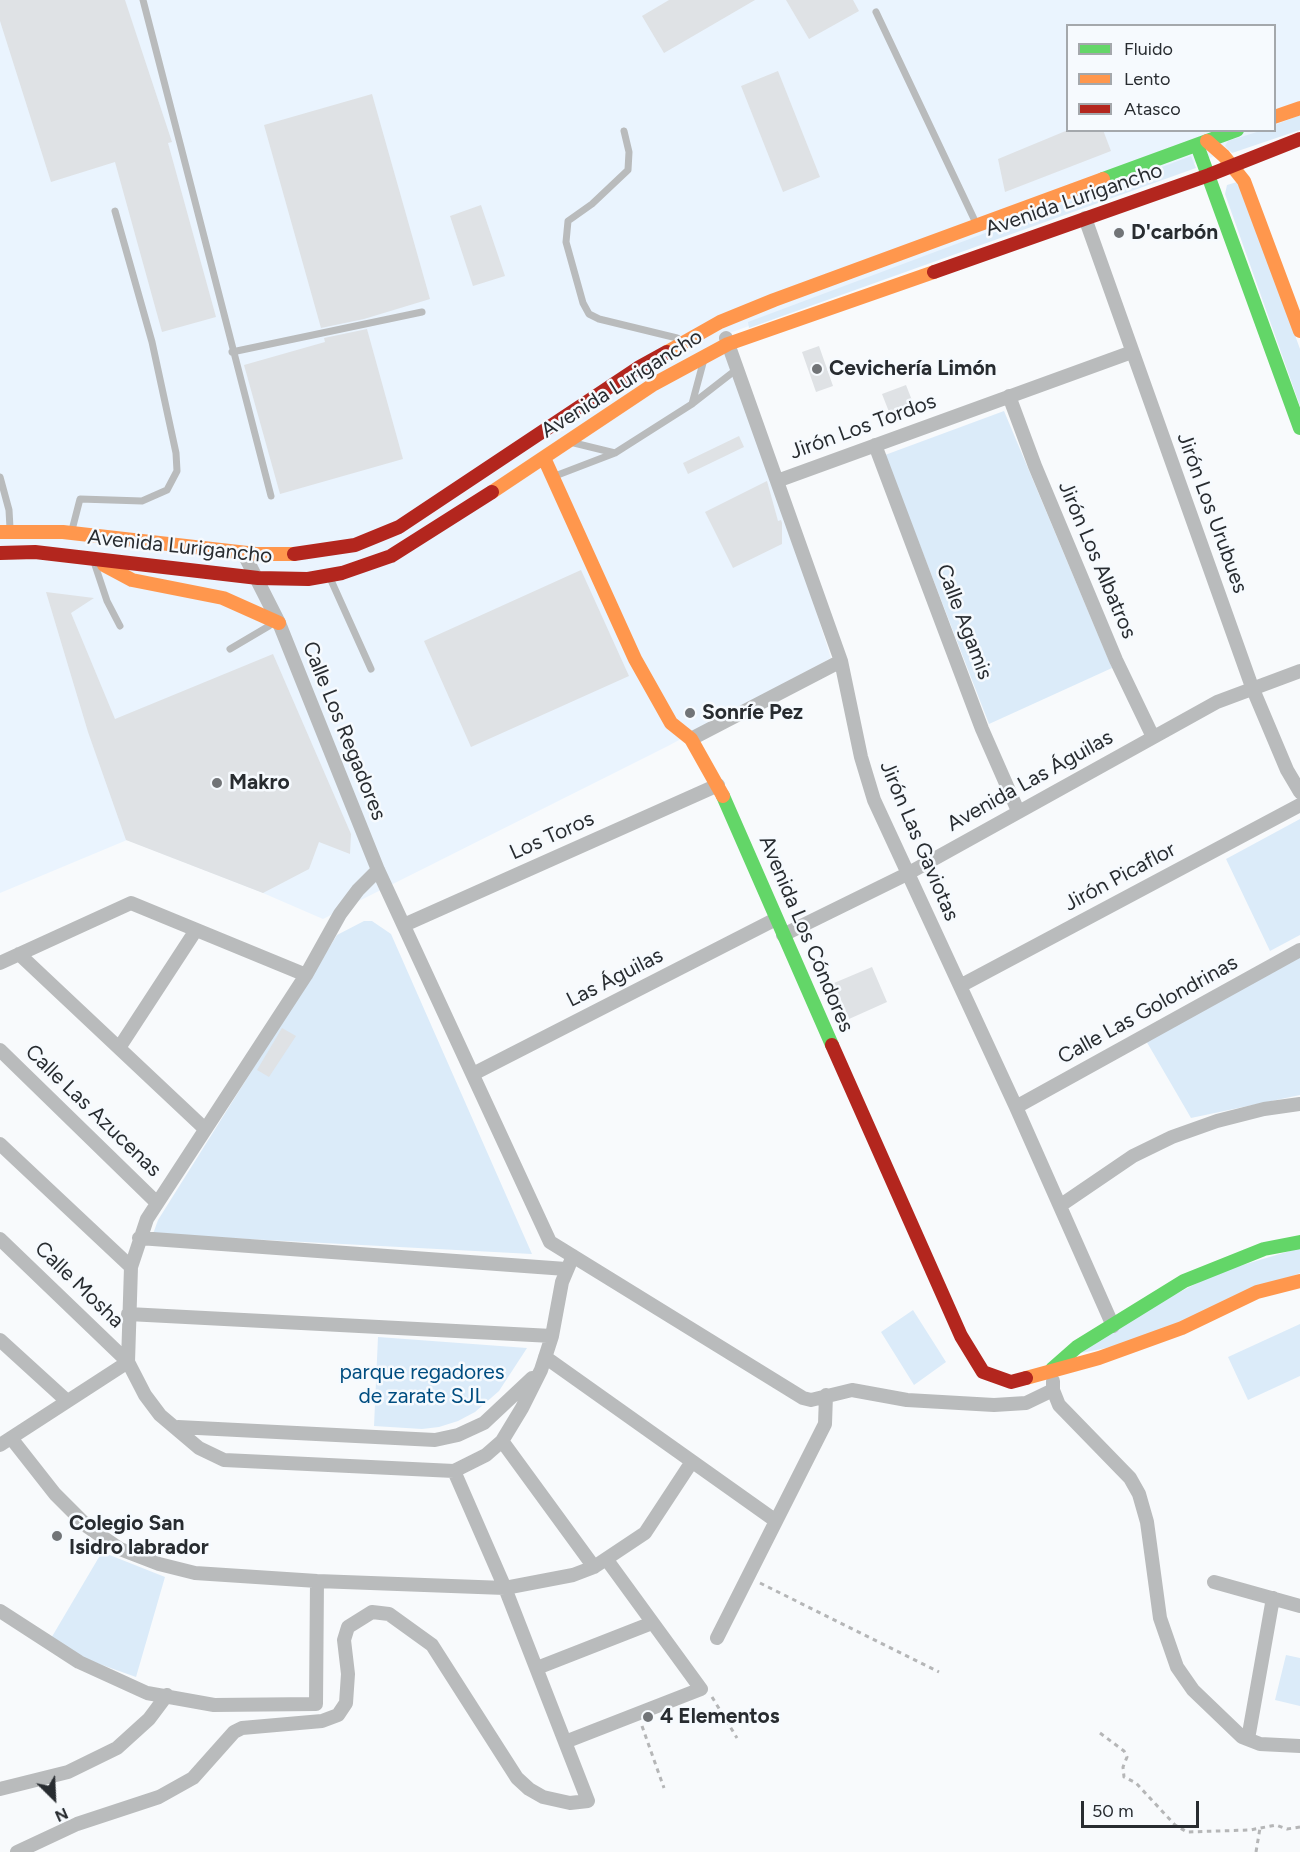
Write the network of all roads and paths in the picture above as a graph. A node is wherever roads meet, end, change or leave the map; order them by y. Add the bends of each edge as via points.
1 (143, 0) edge
2 (876, 12) dead end
3 (1300, 108) edge
4 (1276, 117) edge
5 (624, 131) dead end
6 (1232, 132) edge
7 (1300, 139) edge
8 (1202, 143) junction
9 (1233, 166) junction
10 (1209, 175) junction
11 (115, 211) dead end
12 (1085, 218) junction
13 (977, 225) junction
14 (1294, 297) edge
15 (422, 312) dead end
16 (720, 322) junction
17 (1300, 331) edge
18 (685, 340) junction
19 (728, 344) junction
20 (232, 352) junction
21 (1132, 352) junction
22 (704, 356) junction
23 (737, 369) junction
24 (1009, 396) junction
25 (692, 404) junction
26 (1300, 428) edge
27 (569, 441) junction
28 (875, 445) junction
29 (615, 453) junction
30 (544, 458) junction
31 (0, 477) edge
32 (552, 477) junction
33 (777, 481) junction
34 (271, 496) dead end
35 (5, 531) edge
36 (72, 533) junction
37 (0, 553) edge
38 (244, 554) junction
39 (92, 558) junction
40 (328, 576) junction
41 (258, 578) junction
42 (279, 623) junction
43 (120, 626) dead end
44 (230, 649) dead end
45 (841, 661) junction
46 (370, 669) dead end
47 (1300, 671) edge
48 (1252, 687) junction
49 (1153, 737) junction
50 (692, 739) junction
51 (718, 785) junction
52 (1300, 792) edge
53 (1300, 805) edge
54 (1018, 811) junction
55 (378, 870) junction
56 (907, 874) junction
57 (776, 919) junction
58 (404, 925) junction
59 (195, 930) junction
60 (783, 935) junction
61 (1300, 950) edge
62 (18, 954) junction
63 (0, 963) edge
64 (306, 975) junction
65 (960, 986) junction
66 (119, 1048) junction
67 (0, 1050) edge
68 (473, 1074) junction
69 (1300, 1104) edge
70 (1016, 1107) junction
71 (205, 1130) junction
72 (0, 1144) edge
73 (156, 1202) junction
74 (1061, 1205) junction
75 (139, 1238) junction
76 (0, 1239) edge
77 (1300, 1242) edge
78 (573, 1256) junction
79 (130, 1267) junction
80 (566, 1269) junction
81 (1300, 1281) edge
82 (128, 1314) junction
83 (1113, 1326) junction
84 (552, 1336) junction
85 (0, 1340) edge
86 (6, 1355) edge
87 (128, 1362) junction
88 (543, 1363) junction
89 (1052, 1369) junction
90 (1053, 1390) junction
91 (826, 1395) junction
92 (67, 1401) junction
93 (177, 1427) junction
94 (6, 1441) edge
95 (502, 1441) junction
96 (691, 1463) junction
97 (454, 1471) junction
98 (776, 1521) junction
99 (607, 1560) junction
100 (594, 1567) junction
101 (748, 1578) junction
102 (316, 1581) junction
103 (1214, 1582) dead end
104 (505, 1588) junction
105 (1273, 1598) junction
106 (1300, 1606) edge
107 (0, 1611) edge
108 (652, 1623) junction
109 (717, 1638) dead end
110 (537, 1668) junction
111 (939, 1672) dead end
112 (701, 1689) junction
113 (167, 1695) junction
114 (638, 1713) junction
115 (1100, 1733) dead end
116 (737, 1738) dead end
117 (1248, 1739) junction
118 (565, 1742) junction
119 (1300, 1746) edge
120 (664, 1788) dead end
121 (0, 1789) edge
122 (1300, 1827) edge
123 (1260, 1828) junction
124 (17, 1852) edge
125 (1256, 1852) edge

1 - 20 lane
2 - 13 lane
3 - 4 main road
5 - 18 lane via 630,152 628,170 568,221 566,242 580,293 589,314 599,319
6 - 8 main road, Avenida Lurigancho
7 - 9 main road, Avenida Lurigancho
8 - 9 main road
8 - 10 main road
8 - 13 main road, Avenida Lurigancho
9 - 10 main road, Avenida Lurigancho
9 - 14 main road via 1250,193
10 - 12 main road, Avenida Lurigancho
10 - 26 main road
11 - 36 lane via 152,342 177,471 167,490 142,501 80,499
12 - 19 main road, Avenida Lurigancho
12 - 21 street, Jirón Los Urubues
13 - 16 main road, Avenida Lurigancho
14 - 17 main road
15 - 20 lane
16 - 18 main road, Avenida Lurigancho
16 - 19 street, Jirón Las Gaviotas
18 - 38 main road, Avenida Lurigancho via 399,527 329,551
19 - 22 main road, Avenida Lurigancho
19 - 23 street, Jirón Las Gaviotas
20 - 34 lane
21 - 24 street, Jirón Los Tordos
21 - 48 street, Jirón Los Urubues
22 - 25 lane
22 - 27 main road, Avenida Lurigancho
23 - 25 lane
23 - 33 street, Jirón Las Gaviotas
24 - 28 street, Jirón Los Tordos
24 - 49 street, Jirón Los Albatros via 1116,660
25 - 29 lane
27 - 29 lane
27 - 30 main road, Avenida Lurigancho
28 - 33 street, Jirón Los Tordos
28 - 54 street, Calle Agamis via 982,729
29 - 32 lane
30 - 32 main road, Avenida Los Cóndores
30 - 40 main road, Avenida Lurigancho via 418,541 370,564
31 - 35 lane via 9,510
32 - 50 main road, Avenida Los Cóndores via 635,659 671,723
33 - 45 street, Jirón Las Gaviotas
35 - 36 main road, Avenida Lurigancho
36 - 38 main road, Avenida Lurigancho
37 - 39 main road, Avenida Lurigancho
38 - 41 street, Calle Los Regadores
39 - 41 main road, Avenida Lurigancho
39 - 42 main road via 132,580 223,598
39 - 43 lane
40 - 41 main road, Avenida Lurigancho
40 - 46 lane
41 - 42 street, Calle Los Regadores
42 - 44 lane via 261,628
42 - 55 street, Calle Los Regadores
45 - 50 street
45 - 56 street, Jirón Las Gaviotas via 874,800
47 - 48 street, Avenida Las Águilas
48 - 49 street, Avenida Las Águilas
48 - 52 street, Jirón Los Urubues
49 - 54 street, Avenida Las Águilas
50 - 51 main road, Avenida Los Cóndores
51 - 57 main road, Avenida Los Cóndores
51 - 58 street, Los Toros
53 - 65 street, Jirón Picaflor
54 - 56 street, Avenida Las Águilas
55 - 58 street, Calle Los Regadores
55 - 64 street via 340,914
56 - 60 street, Avenida Las Águilas
56 - 65 street, Jirón Las Gaviotas
57 - 60 main road, Avenida Los Cóndores
57 - 68 street, Las Águilas
58 - 68 street, Calle Los Regadores
59 - 62 street via 131,903
59 - 64 street
59 - 66 street
60 - 89 main road, Avenida Los Cóndores via 924,1256 973,1357 983,1372 1011,1382
61 - 70 street, Calle Las Golondrinas
62 - 63 street
62 - 66 street
64 - 71 street
65 - 70 street, Jirón Las Gaviotas
66 - 71 street
67 - 73 street, Calle Las Azucenas
68 - 78 street, Calle Los Regadores via 550,1242
69 - 74 street via 1217,1121 1172,1137 1133,1156
70 - 74 street, Jirón Las Gaviotas
71 - 73 street
72 - 79 street
73 - 75 street
74 - 83 street, Jirón Las Gaviotas
75 - 79 street
75 - 80 street
76 - 87 street, Calle Mosha
77 - 83 main road via 1264,1249 1210,1269 1153,1298
78 - 80 street
78 - 91 street, Calle Los Regadores via 803,1398 811,1400
79 - 82 street
80 - 84 street
81 - 89 main road, Avenida Los Cóndores via 1229,1303 1182,1328 1118,1353
82 - 84 street
82 - 87 street
83 - 89 main road via 1077,1347
84 - 88 street
85 - 86 street
86 - 92 street
87 - 92 street
87 - 93 street via 160,1415
88 - 93 street via 484,1424 458,1436 435,1440
88 - 95 street
88 - 96 street
89 - 90 street
90 - 91 street, Calle Los Regadores via 1026,1403 994,1405 907,1400 852,1389
90 - 117 street via 1059,1405 1122,1469 1139,1494 1147,1522 1160,1618 1177,1667 1212,1710
91 - 98 street via 825,1424
92 - 94 street
93 - 97 street via 199,1448 225,1460
94 - 102 street via 88,1527 120,1549 195,1573
95 - 97 street via 486,1455
95 - 100 street
96 - 98 street
96 - 99 street via 645,1533
97 - 104 street
98 - 101 street
99 - 100 street
99 - 108 street
100 - 104 street
101 - 109 street
101 - 111 path
102 - 104 street
102 - 113 street via 316,1704 214,1704
103 - 105 street
104 - 110 street
105 - 106 street
105 - 117 street
107 - 113 street via 79,1662 147,1693
108 - 110 street
108 - 112 street
110 - 118 street
112 - 114 street
112 - 116 path via 712,1697
113 - 121 street via 149,1719 117,1748 68,1772
114 - 118 street
114 - 120 path
115 - 123 path via 1127,1757 1124,1777 1136,1783 1175,1825 1187,1832
117 - 119 street via 1260,1744
118 - 124 street via 588,1801 570,1803 543,1797 529,1789 517,1778 432,1645 389,1614 372,1612 348,1627 344,1640 346,1704 338,1715 322,1721 242,1728 193,1778 159,1797 77,1824
122 - 123 path
123 - 125 path

